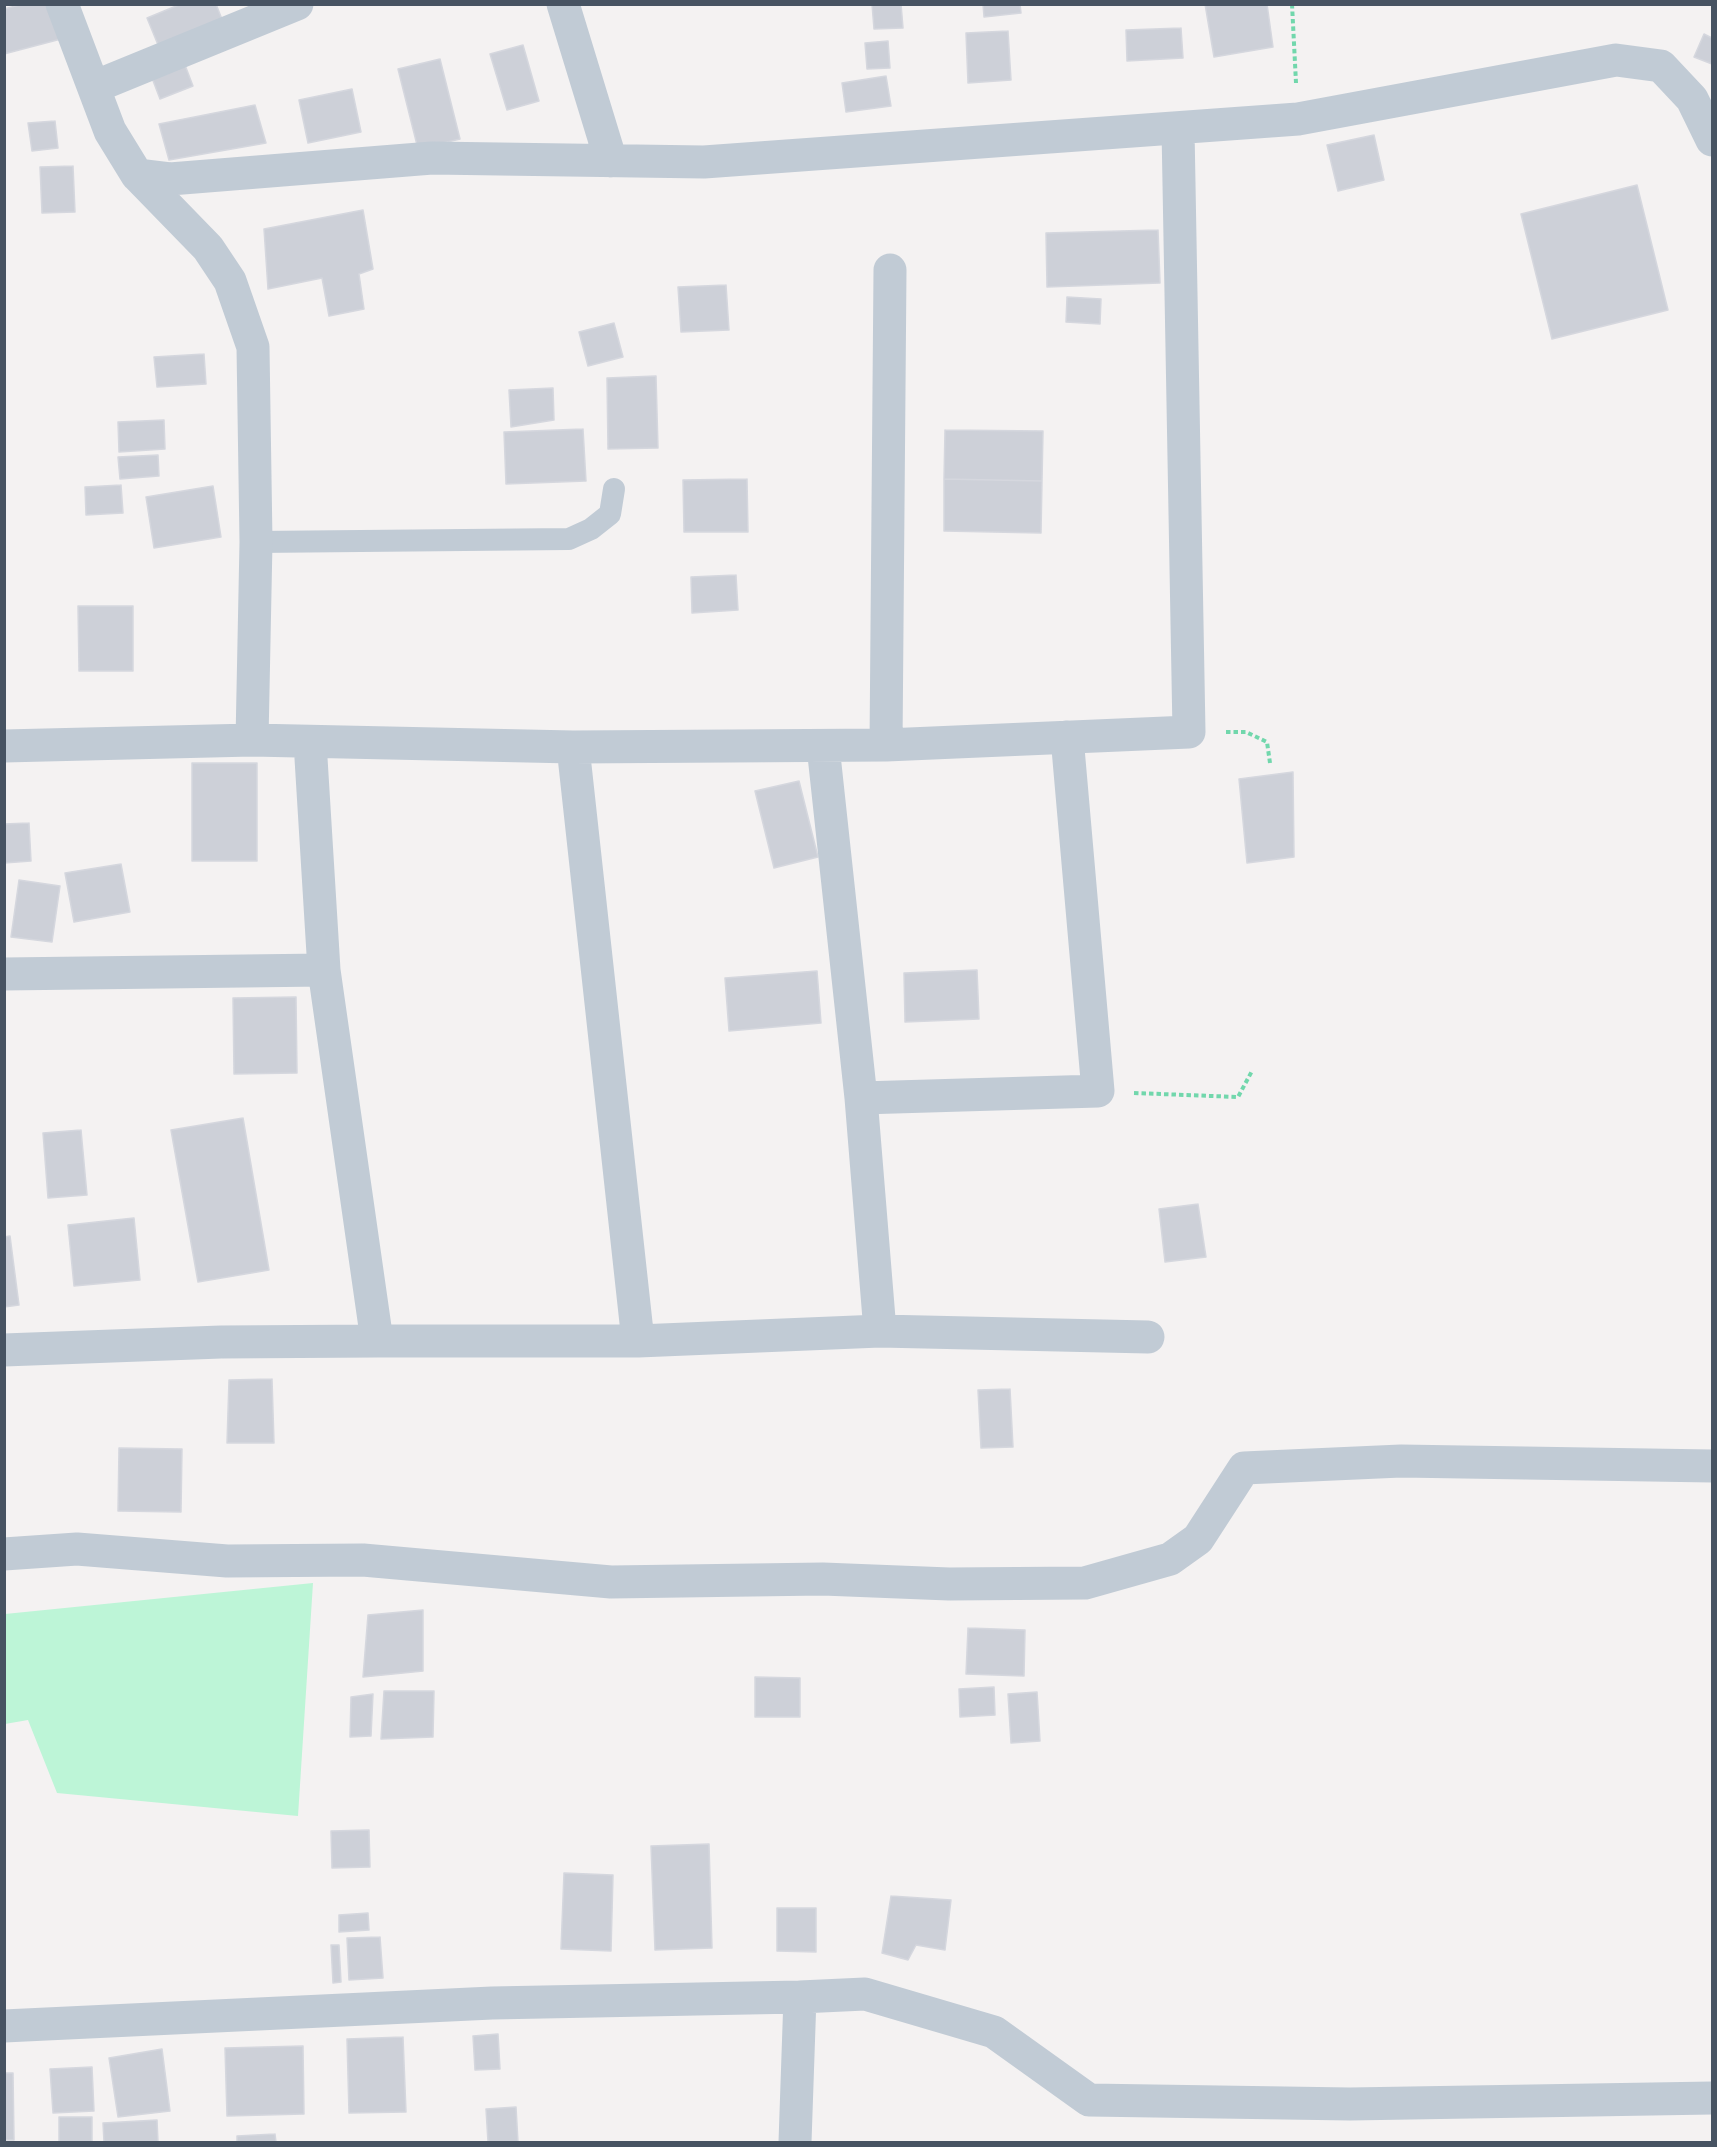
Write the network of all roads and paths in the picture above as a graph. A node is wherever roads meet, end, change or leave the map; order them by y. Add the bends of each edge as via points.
1 (62, 4) edge
2 (297, 4) edge
3 (563, 4) edge
4 (1292, 4) edge
5 (94, 87) junction
6 (1298, 119) junction
7 (1178, 129) junction
8 (1713, 140) edge
9 (611, 161) junction
10 (137, 175) junction
11 (890, 270) dead end
12 (614, 489) dead end
13 (256, 542) junction
14 (1189, 732) junction
15 (1067, 737) junction
16 (252, 740) junction
17 (310, 742) junction
18 (886, 745) junction
19 (4, 746) edge
20 (823, 746) junction
21 (573, 747) junction
22 (1270, 763) dead end
23 (324, 970) junction
24 (4, 974) edge
25 (1252, 1071) dead end
26 (1098, 1091) junction
27 (861, 1098) junction
28 (880, 1331) junction
29 (1148, 1337) dead end
30 (377, 1341) junction
31 (638, 1341) junction
32 (4, 1350) edge
33 (1713, 1466) edge
34 (4, 1554) edge
35 (800, 1997) junction
36 (4, 2026) edge
37 (1713, 2098) edge
38 (795, 2142) edge

1 - 5 street
2 - 5 street
3 - 9 street
4 - 6 path
5 - 10 street via 110,132
6 - 7 street
6 - 8 street via 1616,60 1661,66 1692,99
7 - 9 street via 704,162
7 - 14 street
9 - 10 street via 432,158 170,179
10 - 13 street via 208,248 230,281 253,347
11 - 18 street
12 - 13 lane via 610,514 569,539
13 - 16 street
14 - 15 street
14 - 22 path via 1246,732 1267,742
15 - 18 street
15 - 26 street
16 - 17 street
16 - 19 street
17 - 21 street
17 - 23 street
18 - 20 street
20 - 21 street
20 - 27 street
21 - 31 street
23 - 24 street
23 - 30 street
25 - 26 path via 1238,1097
26 - 27 street
27 - 28 street
28 - 29 street
28 - 31 street
30 - 31 street
30 - 32 street
33 - 34 street via 1401,1461 1244,1468 1198,1539 1170,1559 1085,1583 949,1584 822,1579 611,1582 363,1560 227,1561 77,1550
35 - 36 street via 492,2003
35 - 37 street via 865,1994 994,2032 1089,2100 1350,2104
35 - 38 street

